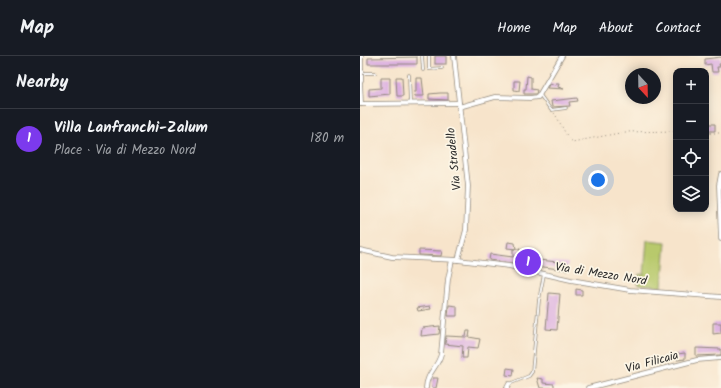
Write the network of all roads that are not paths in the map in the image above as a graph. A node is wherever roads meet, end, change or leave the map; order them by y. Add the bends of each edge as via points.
1 (361, 56) edge
2 (422, 56) edge
3 (429, 56) edge
4 (454, 56) edge
5 (562, 56) edge
6 (442, 68) dead end
7 (361, 70) edge
8 (423, 70) dead end
9 (375, 73) dead end
10 (410, 74) dead end
11 (361, 81) edge
12 (540, 95) junction
13 (360, 104) edge
14 (410, 104) junction
15 (459, 105) junction
16 (566, 108) dead end
17 (721, 174) edge
18 (721, 240) edge
19 (360, 250) edge
20 (452, 260) junction
21 (458, 260) junction
22 (544, 274) junction
23 (721, 297) edge
24 (721, 358) edge
25 (508, 386) edge
26 (426, 388) edge
27 (588, 388) edge

1 - 7 street
2 - 8 lane
3 - 6 lane via 429,68
4 - 15 street, Via Stradello
5 - 12 street
7 - 9 lane via 364,73
7 - 11 street
10 - 14 lane
11 - 13 street
12 - 15 street via 533,98 488,98
12 - 16 lane via 551,110
13 - 14 street
14 - 15 street
15 - 21 street, Via Stradello via 468,190 466,227
17 - 18 street
19 - 20 street, Via di Mezzo Nord via 400,258
20 - 21 street, Via di Mezzo Nord
20 - 26 street via 441,354 439,362 428,378
21 - 22 street, Via di Mezzo Nord via 509,266
22 - 23 street, Via di Mezzo Nord via 630,290
22 - 25 lane via 532,372
24 - 27 street, Via Filicaia via 697,360

